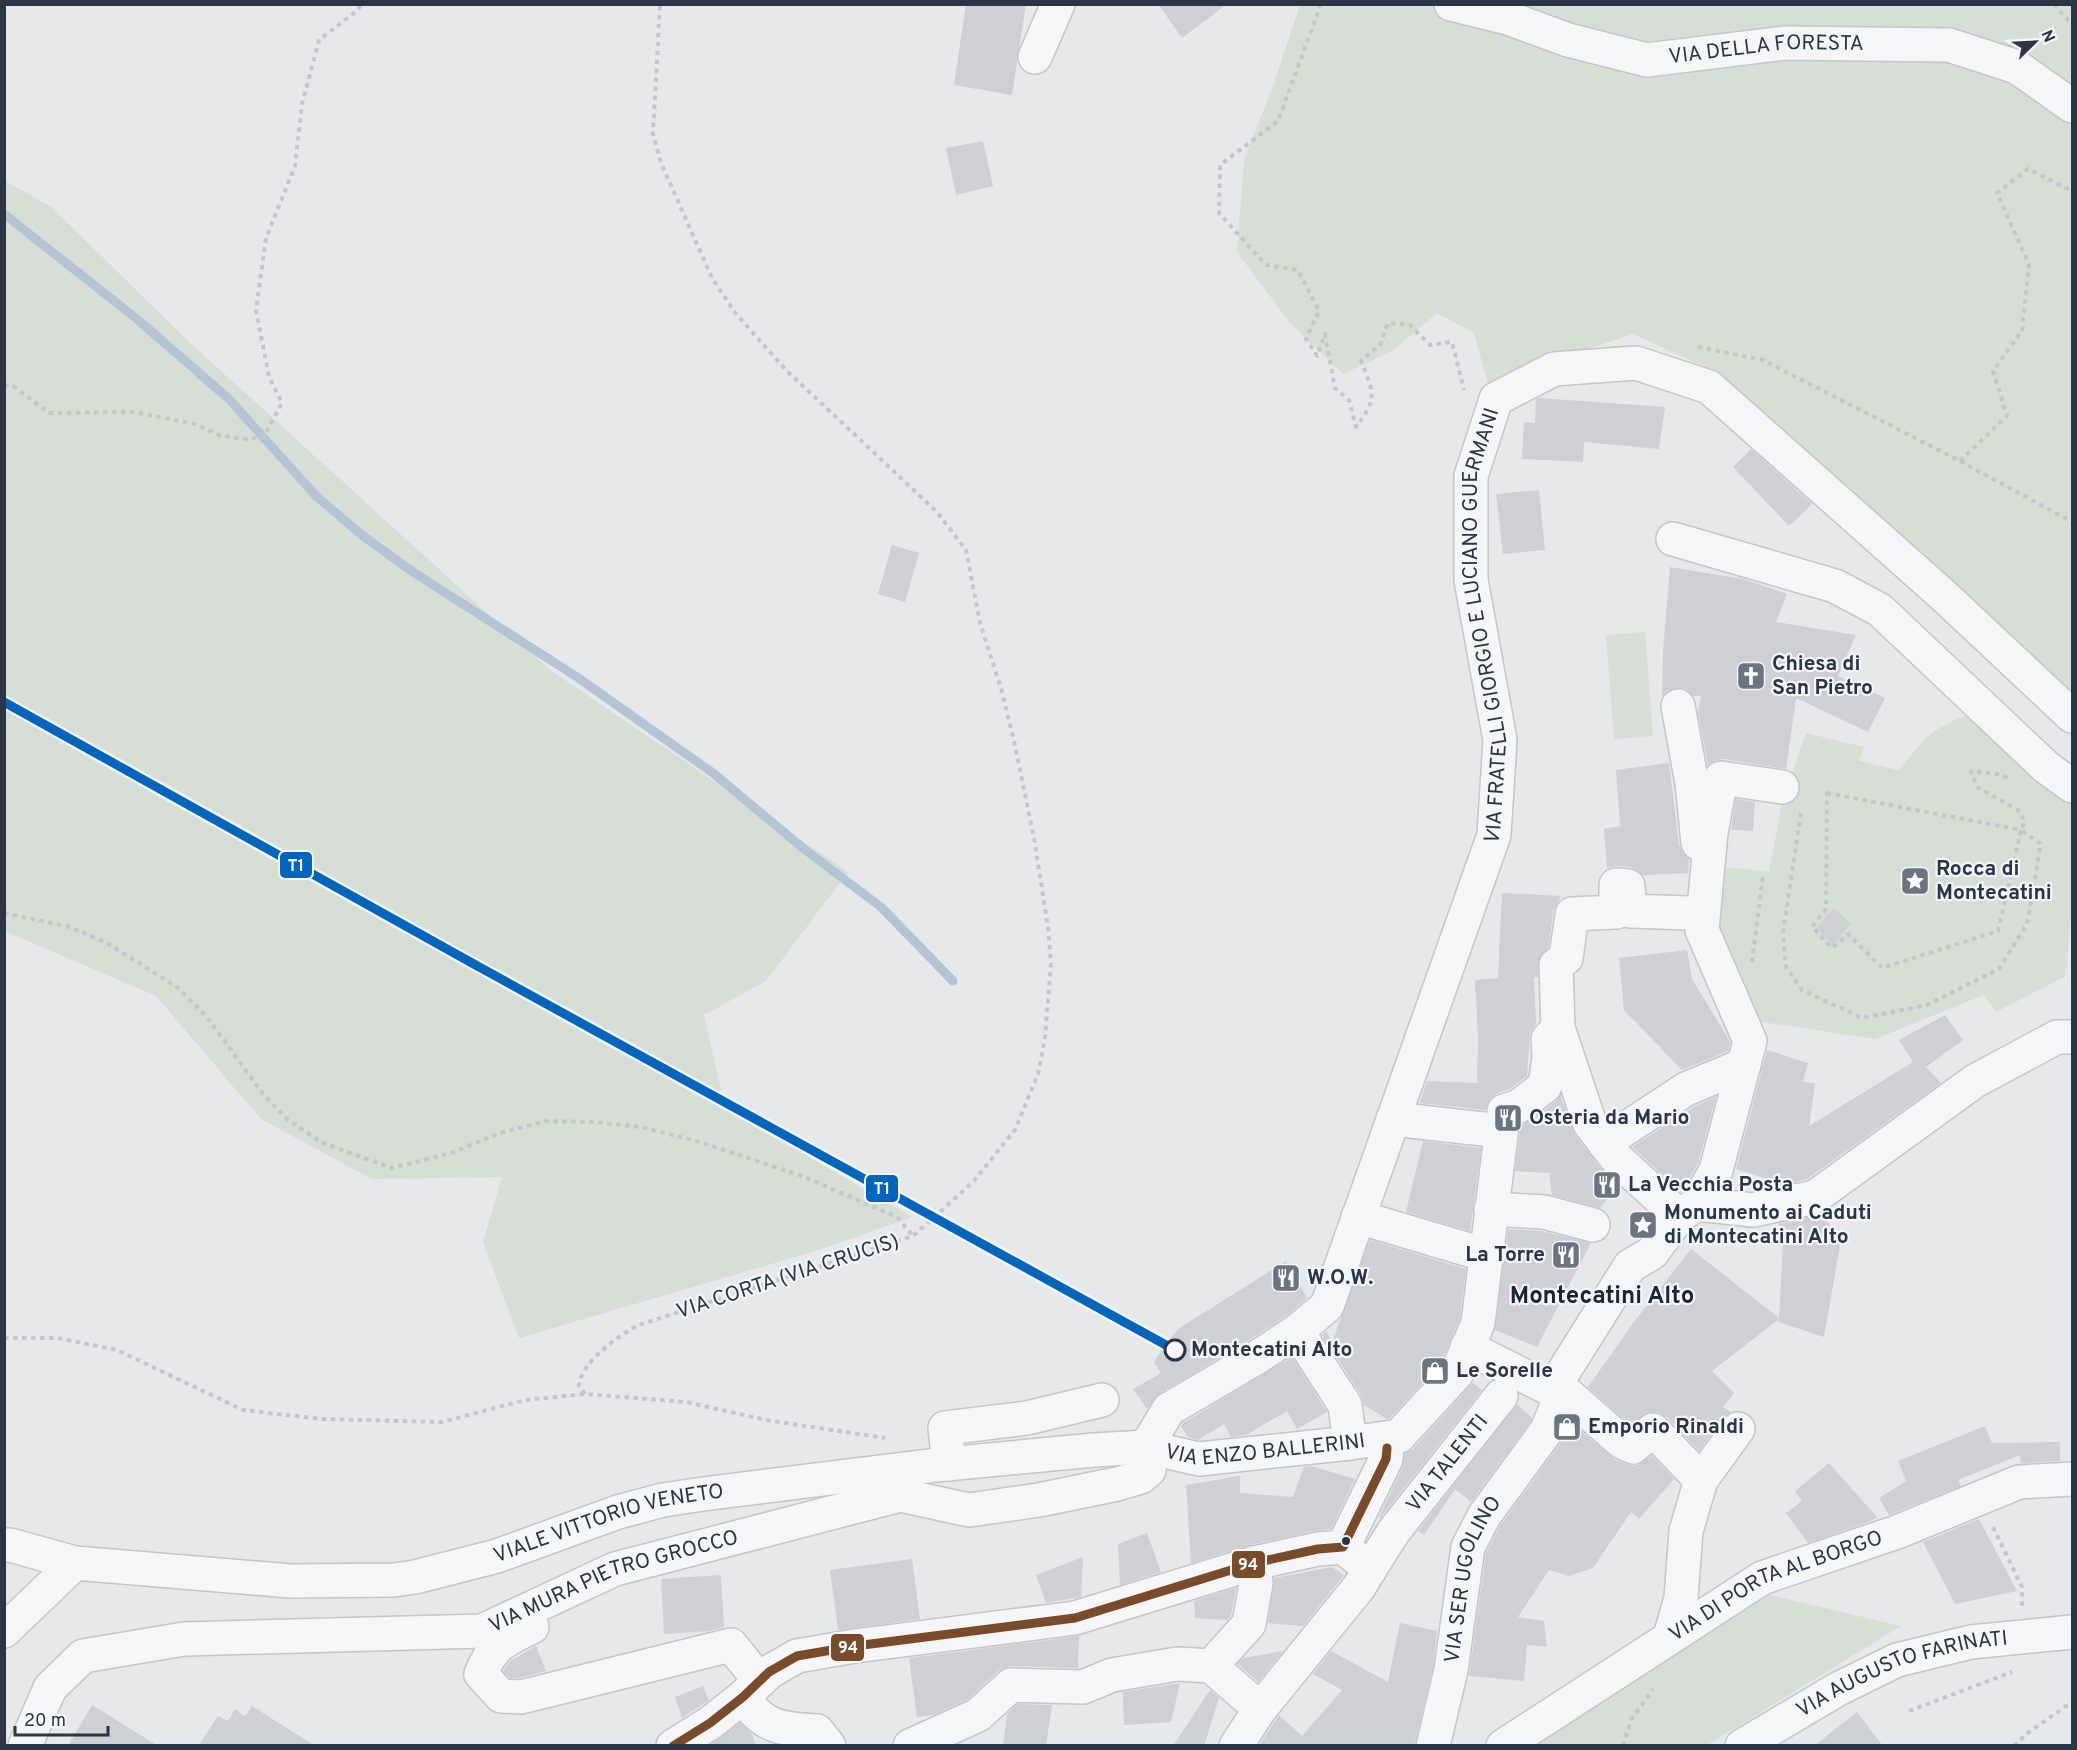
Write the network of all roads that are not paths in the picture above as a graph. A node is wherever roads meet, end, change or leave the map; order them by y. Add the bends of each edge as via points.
1 (1058, 4) edge
2 (1451, 4) edge
3 (1035, 57) dead end
4 (2073, 106) edge
5 (1673, 539) dead end
6 (1678, 706) dead end
7 (2073, 716) edge
8 (2073, 786) edge
9 (1793, 795) road end
10 (1689, 913) junction
11 (1710, 948) junction
12 (1558, 1028) junction
13 (2073, 1037) edge
14 (1744, 1065) junction
15 (1393, 1119) junction
16 (1501, 1131) junction
17 (1604, 1143) junction
18 (1491, 1209) junction
19 (1688, 1210) junction
20 (1358, 1217) junction
21 (1593, 1225) dead end
22 (1486, 1255) junction
23 (1297, 1331) junction
24 (1467, 1348) junction
25 (1554, 1387) junction
26 (1501, 1396) dead end
27 (1102, 1400) dead end
28 (1738, 1429) dead end
29 (1384, 1439) junction
30 (1350, 1443) junction
31 (1146, 1447) junction
32 (949, 1464) junction
33 (2073, 1479) edge
34 (1701, 1480) junction
35 (4, 1545) edge
36 (1330, 1548) junction
37 (692, 1550) junction
38 (75, 1563) junction
39 (1254, 1563) junction
40 (1365, 1578) junction
41 (4, 1630) edge
42 (2073, 1632) edge
43 (1670, 1637) junction
44 (1210, 1666) junction
45 (751, 1689) junction
46 (1260, 1709) junction
47 (677, 1744) edge
48 (25, 1746) edge
49 (829, 1746) edge
50 (910, 1746) edge
51 (1236, 1746) edge
52 (1433, 1746) edge
53 (1503, 1746) edge
54 (1742, 1746) edge

1 - 3 street
2 - 4 street, VIA DELLA FORESTA via 1647,60 1786,43 1949,45 2016,67
5 - 8 street via 1835,586 1880,610 2046,767
6 - 10 street via 1692,783 1701,874
7 - 15 street, VIA FRATELLI GIORGIO E LUCIANO GUERMANI via 1709,387 1636,363 1554,369 1497,399 1471,476 1471,580 1500,740 1494,835
9 - 11 street via 1720,778 1702,930
10 - 11 street via 1693,941 1699,950
10 - 12 street via 1630,911 1628,886 1616,885 1616,912 1572,914 1566,958 1556,965
11 - 14 street via 1750,1041
12 - 16 street via 1548,1039 1545,1086 1519,1106 1504,1111
12 - 17 street via 1590,1124
13 - 19 street via 2056,1037 1974,1081 1815,1197 1753,1210
14 - 17 street via 1686,1089
14 - 19 street via 1716,1170
15 - 16 street
15 - 20 street, VIA FRATELLI GIORGIO E LUCIANO GUERMANI
16 - 18 street
17 - 19 street via 1632,1174
18 - 21 street via 1544,1212
18 - 22 street
19 - 25 street via 1652,1253 1630,1266
20 - 22 street
20 - 23 street, VIA FRATELLI GIORGIO E LUCIANO GUERMANI via 1327,1306
22 - 24 street
23 - 30 street via 1345,1405
23 - 31 street, VIA FRATELLI GIORGIO E LUCIANO GUERMANI via 1169,1409
24 - 25 street
24 - 29 street via 1399,1436
25 - 34 street via 1633,1447 1653,1430
25 - 52 street, VIA SER UGOLINO via 1558,1403 1547,1430 1484,1516 1468,1547 1451,1670
26 - 40 street, VIA TALENTI via 1394,1530
27 - 32 street via 1027,1418 945,1428
28 - 34 street
29 - 30 street, VIA ENZO BALLERINI
29 - 36 street via 1386,1459 1362,1506
30 - 31 street, VIA ENZO BALLERINI via 1199,1459
31 - 32 street, VIALE VITTORIO VENETO
31 - 37 street, VIA MURA PIETRO GROCCO via 1149,1470 1141,1477 1117,1484 969,1510 900,1495
32 - 38 street, VIALE VITTORIO VENETO via 663,1500 618,1512 497,1556 394,1580 291,1581
33 - 43 street, VIA DI PORTA AL BORGO via 2019,1482 1897,1532 1762,1578
34 - 43 street via 1686,1531 1681,1598
35 - 38 street, VIALE VITTORIO VENETO
36 - 39 street
36 - 40 street
37 - 45 street via 506,1640 488,1657 481,1674 501,1696 520,1697 731,1645
37 - 48 street, VIA MURA PIETRO GROCCO via 615,1569 482,1631 184,1639 83,1656 50,1688
38 - 41 street
39 - 44 street via 1256,1583 1249,1624
39 - 45 street via 1075,1618 797,1656 769,1672
40 - 46 street
42 - 54 street, VIA AUGUSTO FARINATI via 1971,1642 1897,1660 1838,1689
43 - 53 street, VIA DI PORTA AL BORGO
44 - 46 street
44 - 50 street via 1177,1664 1112,1675 1083,1687 1011,1685 978,1715
45 - 47 street
45 - 49 street via 751,1710 763,1721 784,1729 817,1731
46 - 51 street

